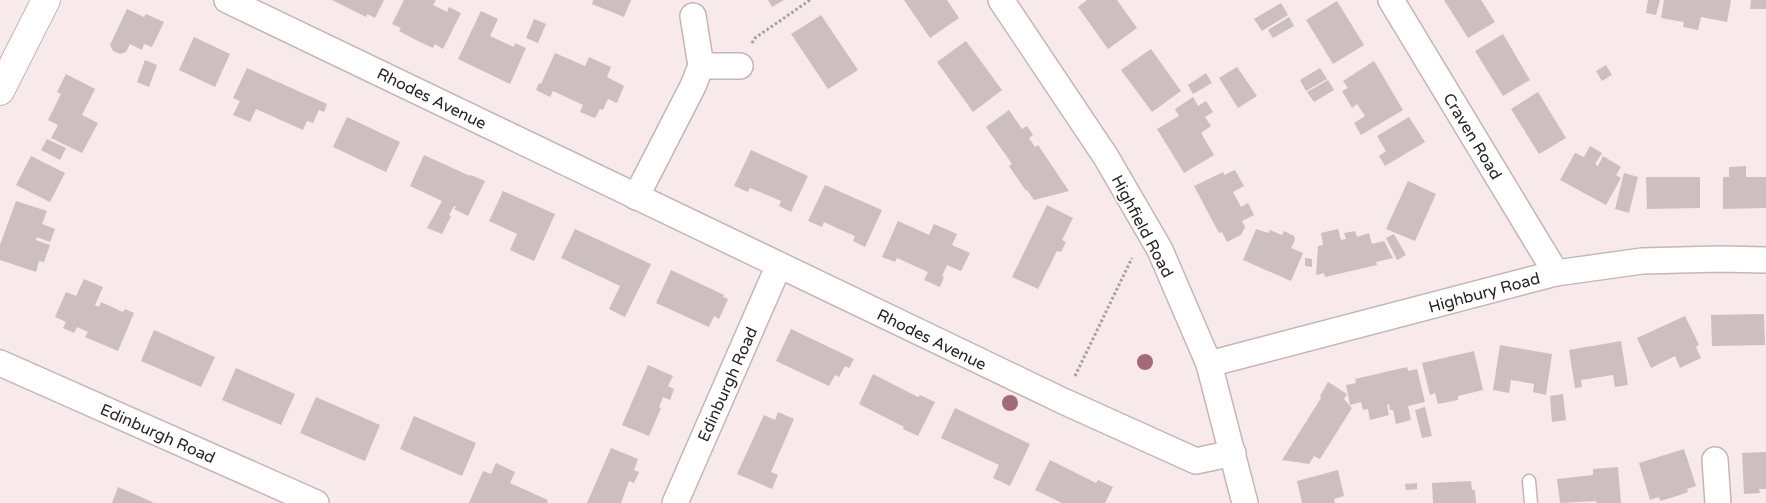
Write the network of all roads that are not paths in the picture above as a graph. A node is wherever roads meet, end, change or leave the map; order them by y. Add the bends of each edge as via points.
1 (46, 0) edge
2 (227, 0) edge
3 (1001, 0) edge
4 (1391, 0) edge
5 (693, 16) dead end
6 (701, 66) junction
7 (740, 66) road end
8 (0, 91) edge
9 (636, 197) junction
10 (1766, 260) edge
11 (779, 265) junction
12 (1556, 273) junction
13 (0, 363) edge
14 (1209, 364) junction
15 (1233, 453) junction
16 (1715, 460) dead end
17 (1528, 481) dead end
18 (316, 503) edge
19 (675, 503) edge
20 (1246, 503) edge
21 (1531, 503) edge
22 (1718, 503) edge

1 - 8 street
2 - 9 street, Rhodes Avenue
3 - 14 street, Highfield Road via 1106,157 1147,226
4 - 12 street, Craven Road
5 - 6 street
6 - 7 street
6 - 9 street
9 - 11 street, Rhodes Avenue
10 - 12 street, Highbury Road via 1642,262
11 - 15 street, Rhodes Avenue via 1062,401 1196,461
11 - 19 street, Edinburgh Road
12 - 14 street, Highbury Road
13 - 18 street, Edinburgh Road
14 - 15 street, Highfield Road
15 - 20 street, Highfield Road
16 - 22 street
17 - 21 lane

